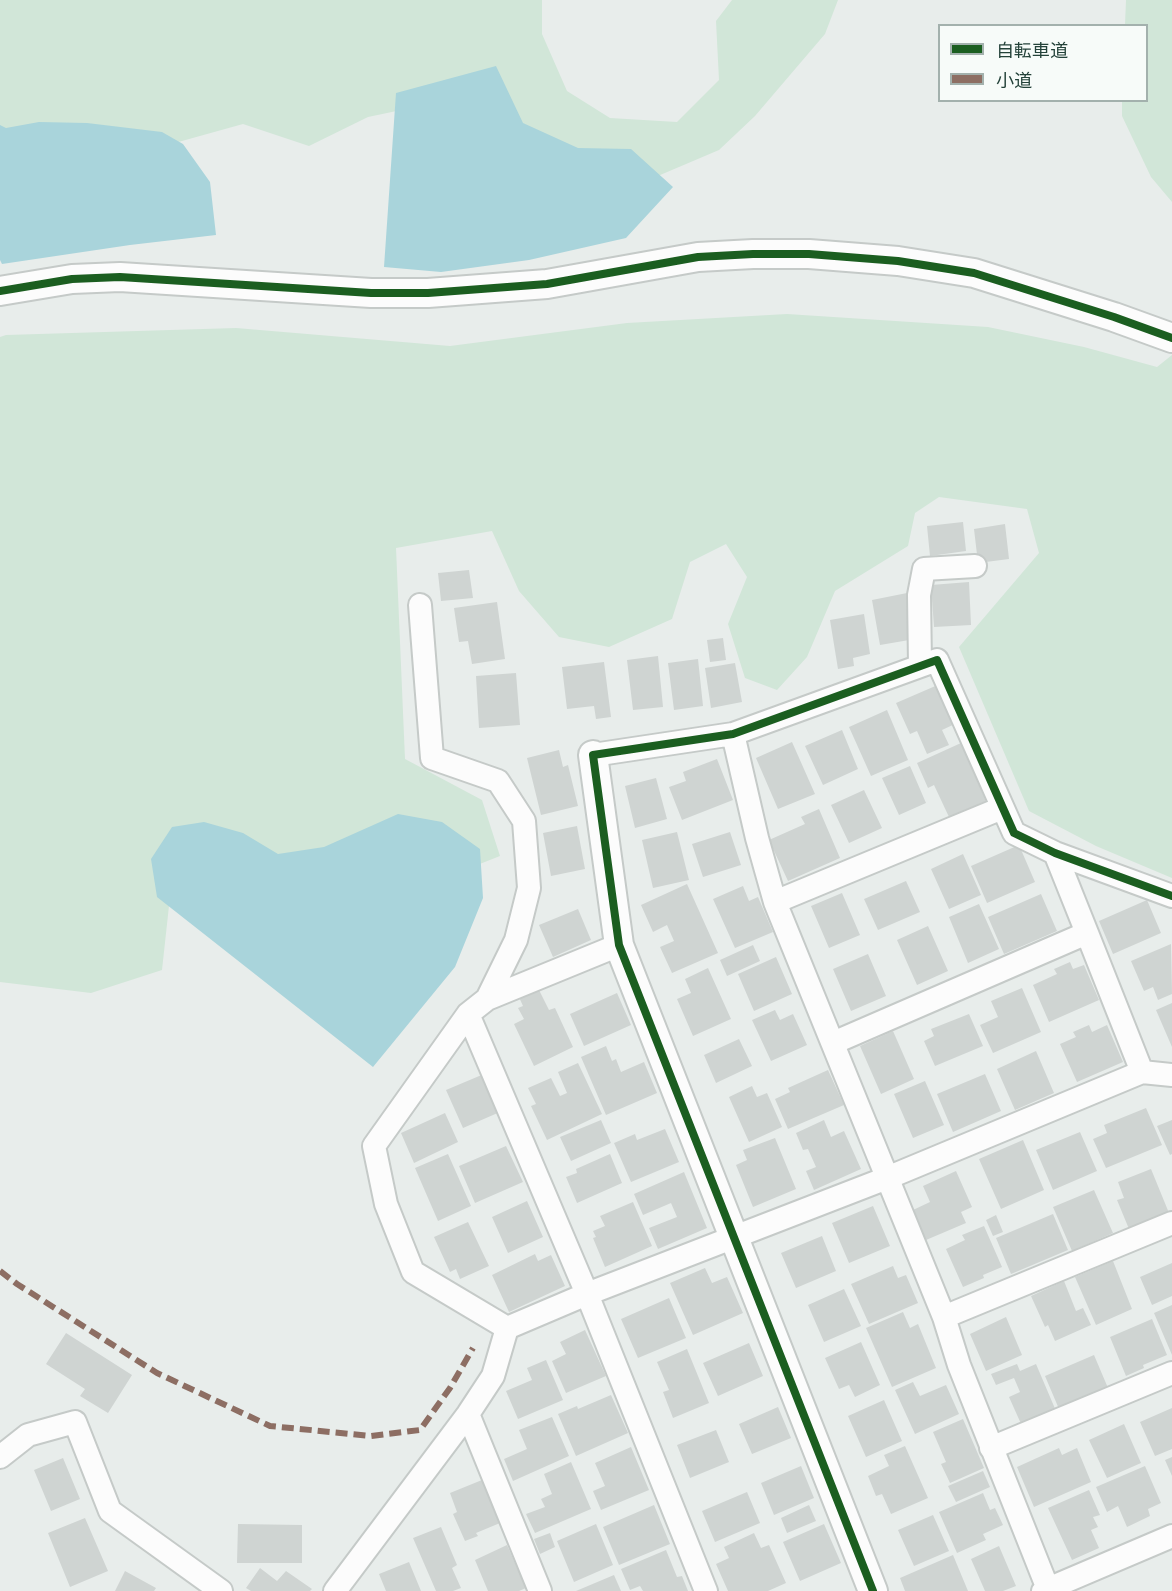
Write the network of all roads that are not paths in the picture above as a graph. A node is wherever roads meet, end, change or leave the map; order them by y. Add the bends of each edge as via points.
1 (0, 291) edge
2 (1172, 338) edge
3 (975, 566) dead end
4 (420, 605) dead end
5 (920, 665) junction
6 (732, 734) junction
7 (593, 755) joint
8 (1002, 808) junction
9 (1055, 853) junction
10 (1172, 896) edge
11 (775, 902) junction
12 (1087, 933) junction
13 (619, 945) junction
14 (487, 999) junction
15 (468, 1014) junction
16 (833, 1044) junction
17 (1142, 1072) junction
18 (1172, 1075) edge
19 (887, 1178) junction
20 (1172, 1223) edge
21 (733, 1238) junction
22 (587, 1294) junction
23 (944, 1317) junction
24 (507, 1328) junction
25 (1172, 1373) edge
26 (468, 1414) junction
27 (991, 1448) junction
28 (0, 1457) edge
29 (1172, 1536) edge
30 (1046, 1590) edge
31 (221, 1591) edge
32 (335, 1591) edge
33 (540, 1591) edge
34 (706, 1591) edge
35 (873, 1591) edge

1 - 2 street via 72,279 120,277 428,293 548,284 698,257 809,254 898,261 974,273
3 - 5 street via 924,569 919,595
4 - 14 street via 432,758 498,781 524,821 529,888 516,940
5 - 6 street
5 - 8 street via 937,660
6 - 7 street
6 - 11 street
7 - 13 street
8 - 9 street via 1014,833
8 - 11 street
9 - 10 street
9 - 12 street
11 - 16 street
12 - 16 street
12 - 17 street
13 - 14 street
13 - 21 street
14 - 15 street
15 - 22 street
15 - 24 street via 374,1146 386,1203 413,1272
16 - 19 street
17 - 18 street
17 - 19 street
19 - 21 street
19 - 23 street
20 - 23 street
21 - 22 street
21 - 35 street
22 - 24 street
22 - 34 street
23 - 27 street
24 - 26 street via 492,1376
25 - 27 street
26 - 32 street
26 - 33 street
27 - 30 street
28 - 31 street via 28,1435 75,1422 110,1511
29 - 30 street

